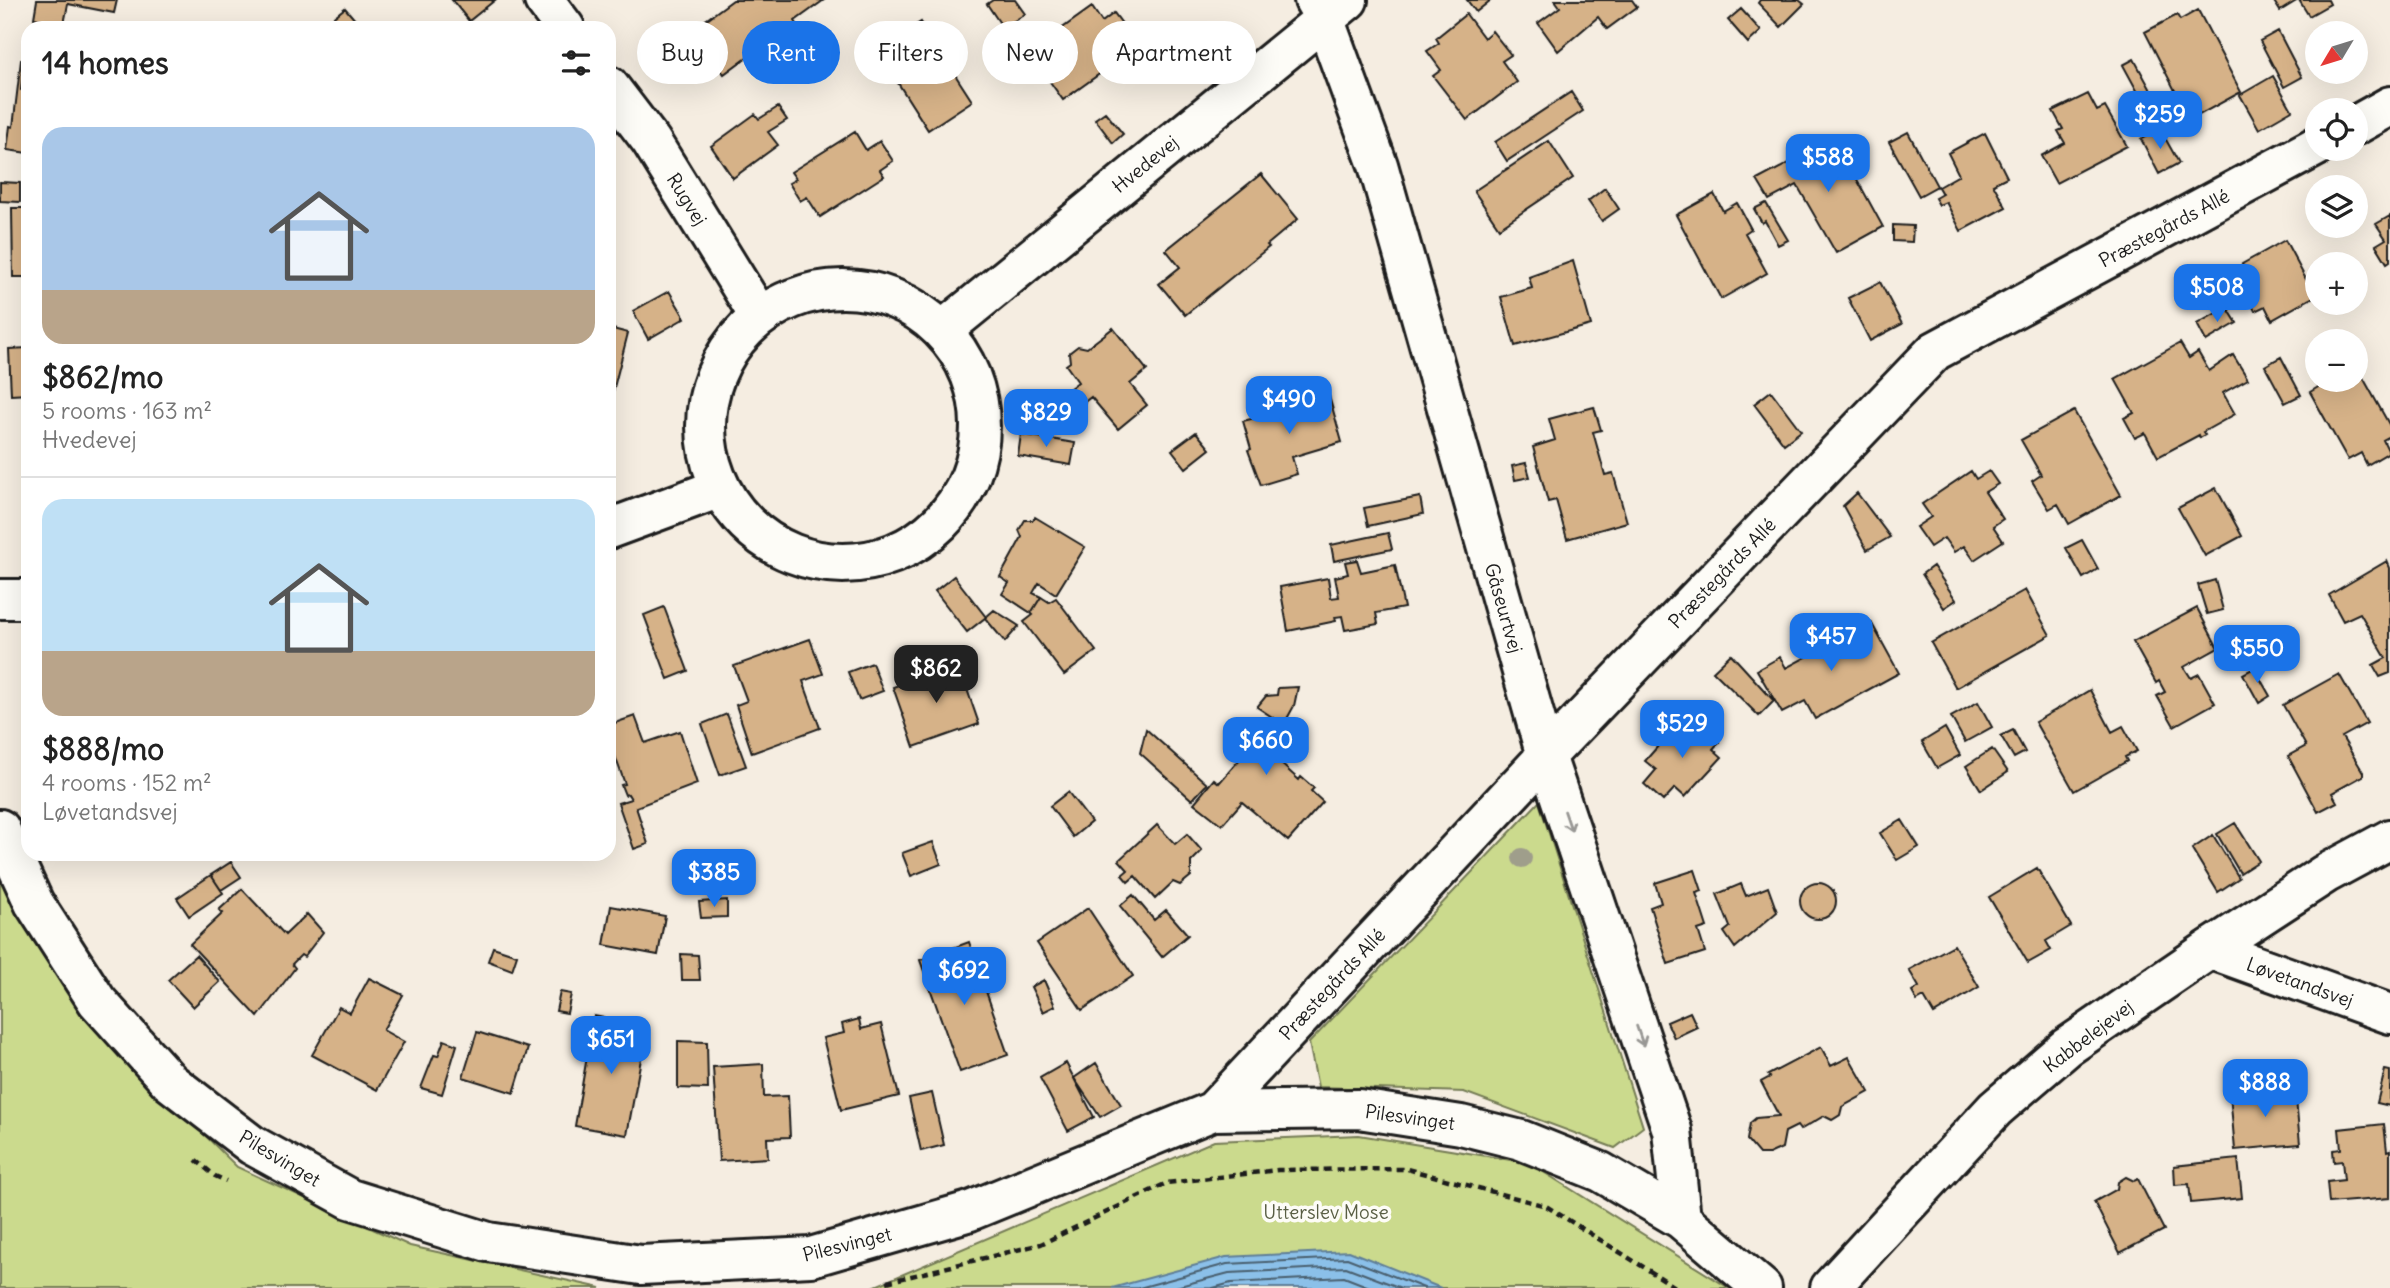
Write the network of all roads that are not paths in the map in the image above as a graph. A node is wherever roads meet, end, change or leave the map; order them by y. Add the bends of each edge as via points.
1 (544, 0) edge
2 (1329, 6) edge
3 (560, 21) edge
4 (616, 95) edge
5 (2390, 106) edge
6 (2368, 118) edge
7 (2305, 152) edge
8 (759, 316) junction
9 (943, 330) junction
10 (720, 488) junction
11 (616, 526) edge
12 (0, 599) edge
13 (21, 600) edge
14 (1546, 756) junction
15 (0, 829) edge
16 (2390, 839) edge
17 (2210, 949) junction
18 (2390, 1014) edge
19 (1213, 1111) junction
20 (1681, 1219) junction
21 (1762, 1288) edge
22 (1830, 1288) edge

1 - 3 street
2 - 9 street, Hvedevej
2 - 14 street, Gåseurtvej
4 - 8 street, Rugvej via 651,141
5 - 6 street
7 - 14 street, Præstegårds Allé via 1935,351
8 - 9 street via 803,293 853,288 901,301
8 - 10 street via 727,351 708,395 706,442
9 - 10 street via 971,374 982,425 971,477 943,522 901,552 849,564 797,556 752,530
10 - 11 street
12 - 13 street
14 - 19 street, Præstegårds Allé
14 -> 20 street, Gåseurtvej via 1672,1130
15 - 19 street, Pilesvinget via 34,903 97,1001 170,1082 252,1145 350,1199 488,1242 641,1265 811,1256 970,1211
16 - 17 street, Kabbelejevej via 2325,874
17 - 18 street, Løvetandsvej
17 - 22 street, Kabbelejevej via 2067,1047 1995,1109
19 - 20 street, Pilesvinget via 1359,1109 1461,1125 1521,1140 1601,1172
20 - 21 street, Pilesvinget

